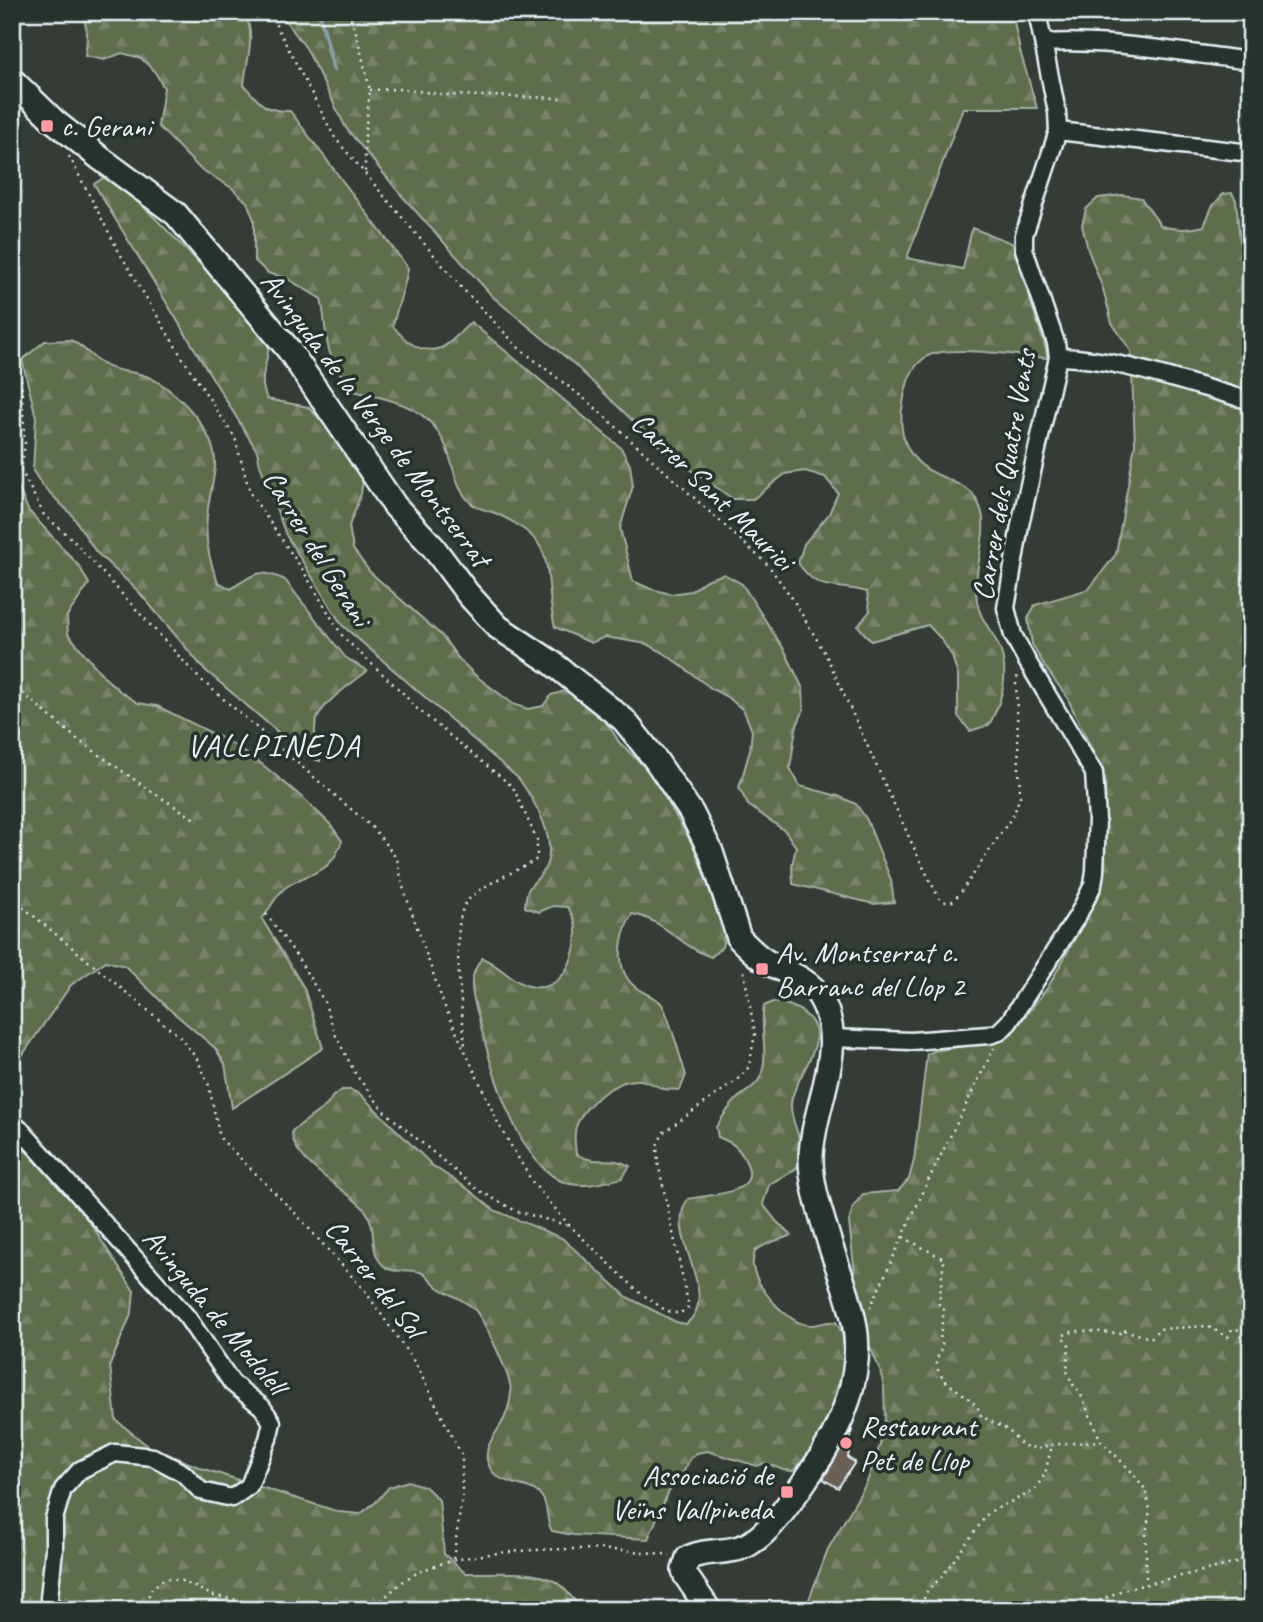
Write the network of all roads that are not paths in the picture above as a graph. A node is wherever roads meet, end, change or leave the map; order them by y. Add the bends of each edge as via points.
1 (1037, 12) edge
2 (1044, 43) junction
3 (1251, 61) edge
4 (12, 80) edge
5 (1058, 131) junction
6 (1251, 153) edge
7 (1058, 357) junction
8 (1251, 401) edge
9 (831, 1038) junction
10 (12, 1123) edge
11 (52, 1610) edge
12 (709, 1610) edge

1 - 2 street, Carrer dels Quatre Vents
2 - 3 street via 1132,47
2 - 5 street, Carrer dels Quatre Vents
4 - 9 street, Avinguda de la Verge de Montserrat via 54,121 176,214 289,350 395,506 498,627 624,720 691,812 711,852 739,938 766,961 811,986 826,1009
5 - 6 street
5 - 7 street, Carrer dels Quatre Vents via 1024,235 1024,249
7 - 8 street via 1082,357
7 - 9 street, Carrer dels Quatre Vents via 1033,460 1006,608 1027,661 1094,772 1093,885 1078,915 999,1032 911,1041
9 - 12 street via 811,1160 815,1190 854,1318 849,1398 819,1461 761,1536 730,1551 688,1558 686,1576
10 - 11 street, Avinguda de Modolell via 187,1317 232,1384 262,1407 272,1422 249,1486 232,1498 201,1491 183,1473 153,1457 115,1453 80,1470 63,1489 54,1519

